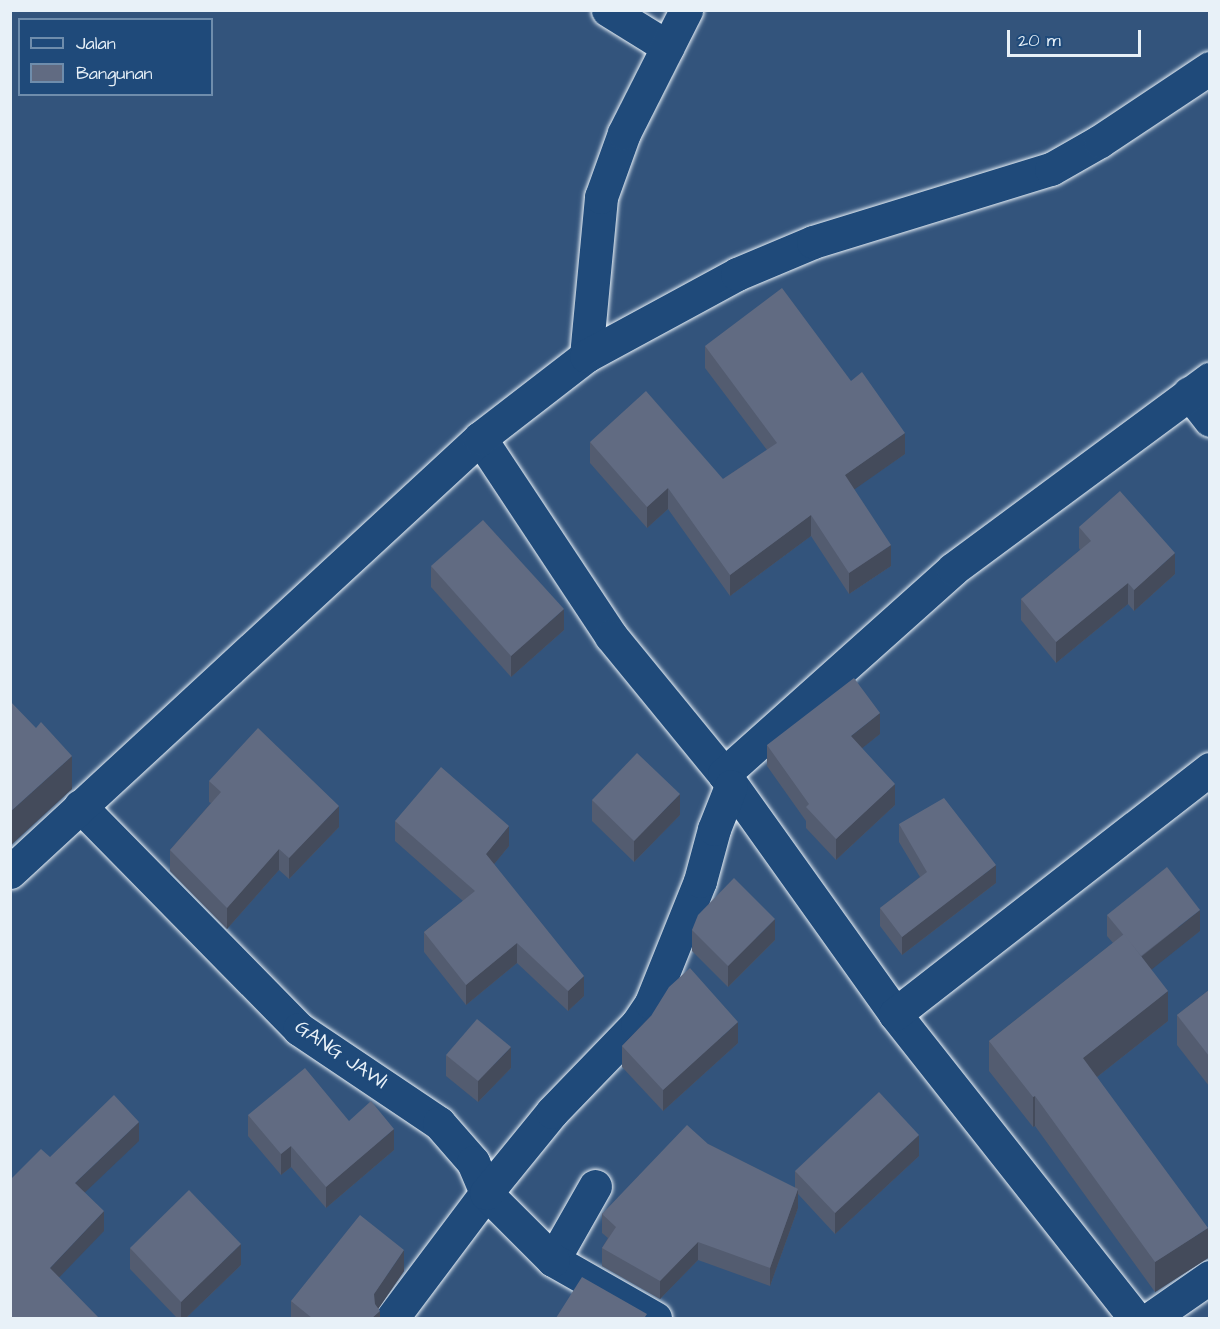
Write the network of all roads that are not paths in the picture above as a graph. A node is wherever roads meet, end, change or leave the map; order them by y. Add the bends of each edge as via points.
1 (608, 10) edge
2 (686, 10) edge
3 (668, 47) junction
4 (1209, 68) edge
5 (586, 356) junction
6 (1199, 386) edge
7 (1209, 420) edge
8 (480, 438) junction
9 (1209, 769) edge
10 (727, 780) junction
11 (80, 806) junction
12 (10, 872) edge
13 (895, 1014) junction
14 (595, 1186) dead end
15 (486, 1194) junction
16 (553, 1260) junction
17 (1209, 1277) edge
18 (392, 1318) edge
19 (655, 1318) edge
20 (1135, 1318) edge
21 (1151, 1318) edge

1 - 3 street
2 - 3 street
3 - 5 street via 624,133 601,196
4 - 5 street via 1051,170 813,242 737,274
5 - 8 street
6 - 7 street
6 - 10 street via 953,568
8 - 10 street via 611,636
8 - 11 street
9 - 13 street
10 - 13 street
10 - 15 street via 700,881 651,1004 637,1024 552,1112
11 - 12 street
11 - 15 street, GANG JAWI via 299,1029 439,1123 472,1162
13 - 20 street
14 - 16 street
15 - 16 street
15 - 18 street
16 - 19 street
17 - 21 street

